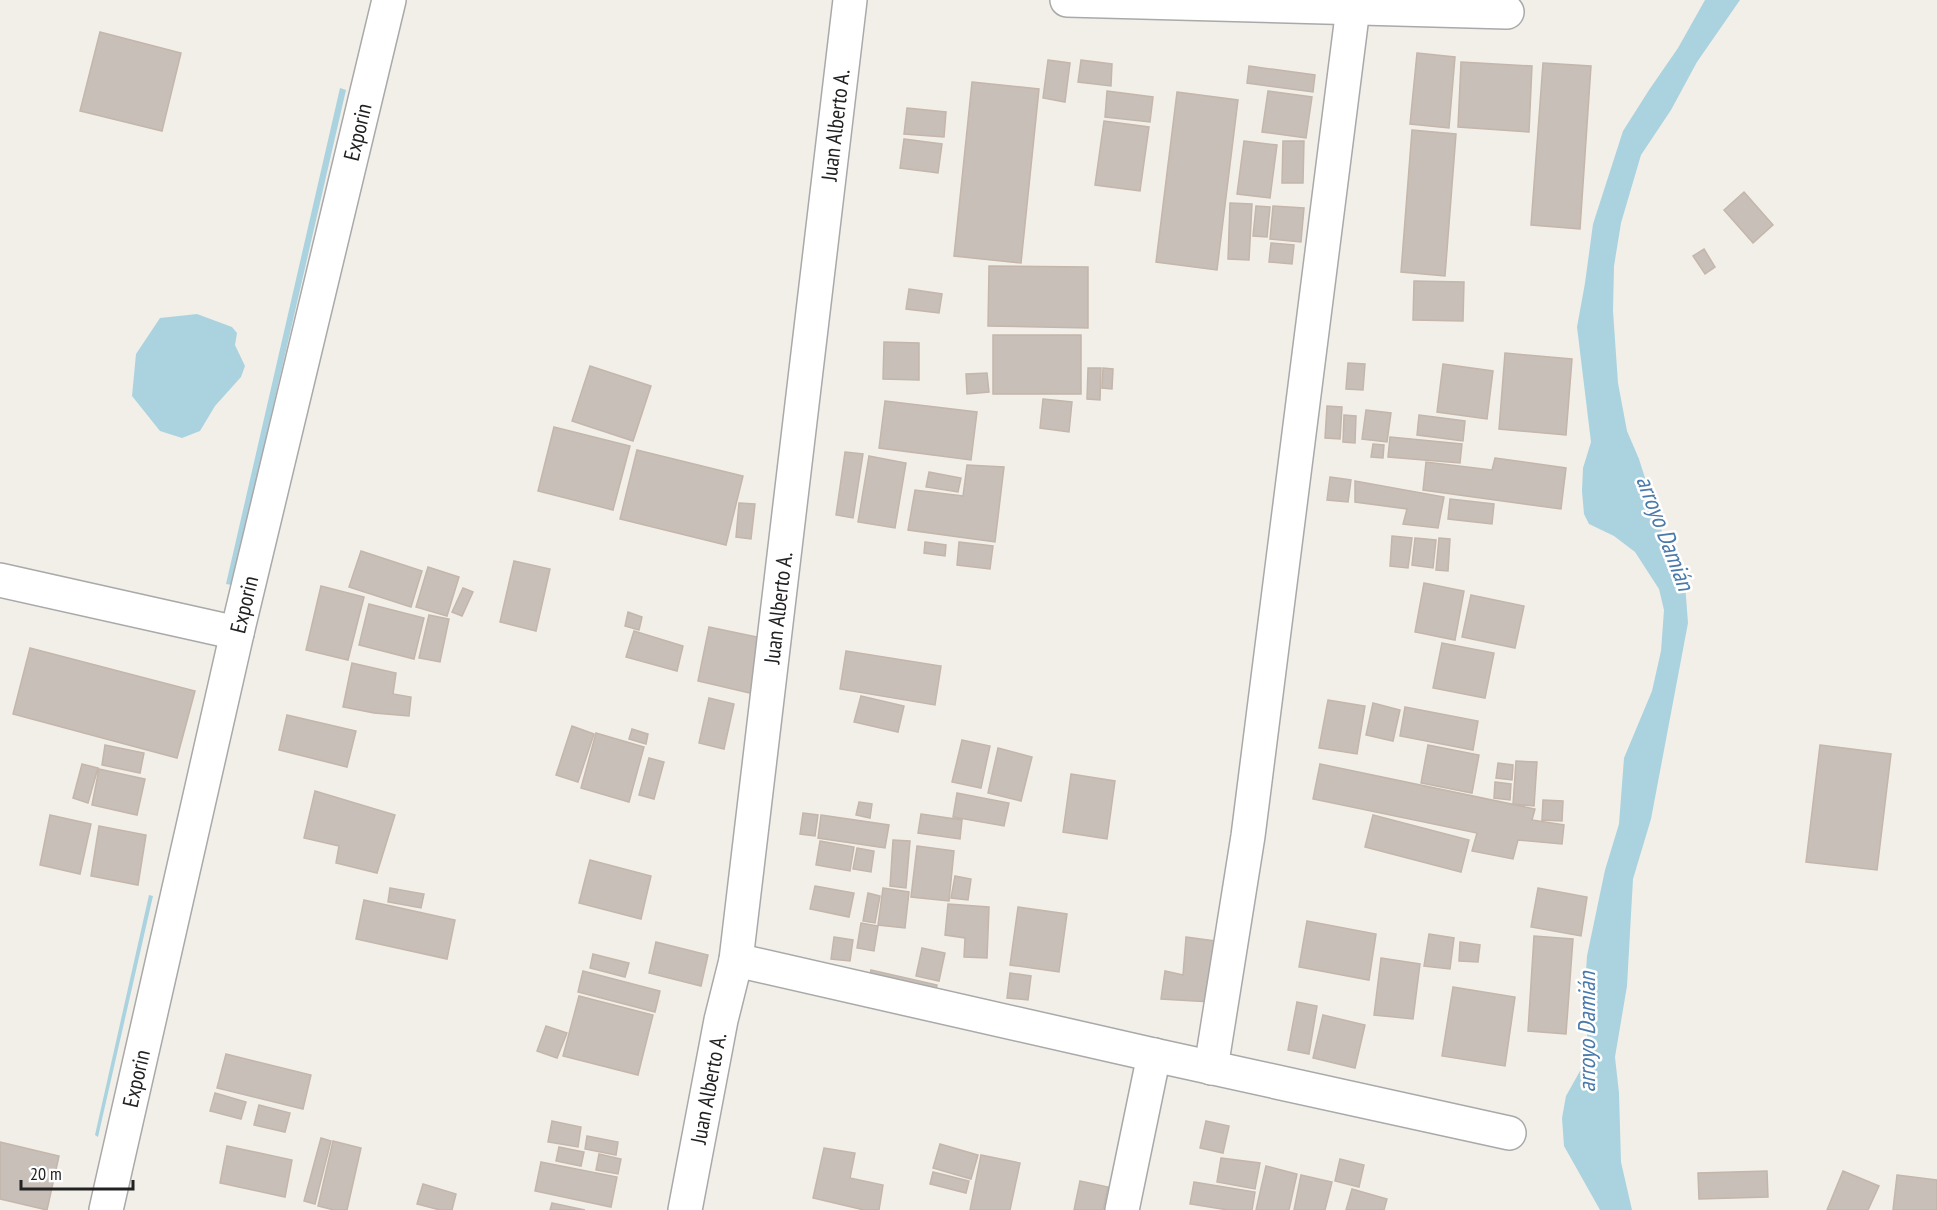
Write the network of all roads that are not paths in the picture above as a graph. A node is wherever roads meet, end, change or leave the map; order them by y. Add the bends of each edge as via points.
1 (388, 0) edge
2 (850, 0) edge
3 (1067, 0) edge
4 (1353, 8) junction
5 (1507, 12) dead end
6 (0, 580) edge
7 (237, 633) junction
8 (736, 960) junction
9 (1154, 1055) junction
10 (1211, 1068) junction
11 (1509, 1133) dead end
12 (106, 1210) edge
13 (685, 1210) edge
14 (1122, 1210) edge

1 - 7 street, Exporin
2 - 8 street, Juan Alberto A.
3 - 4 street
4 - 5 street
4 - 10 street via 1248,836
6 - 7 street
7 - 12 street, Exporin
8 - 9 street
8 - 13 street, Juan Alberto A.
9 - 10 street
9 - 14 street
10 - 11 street

